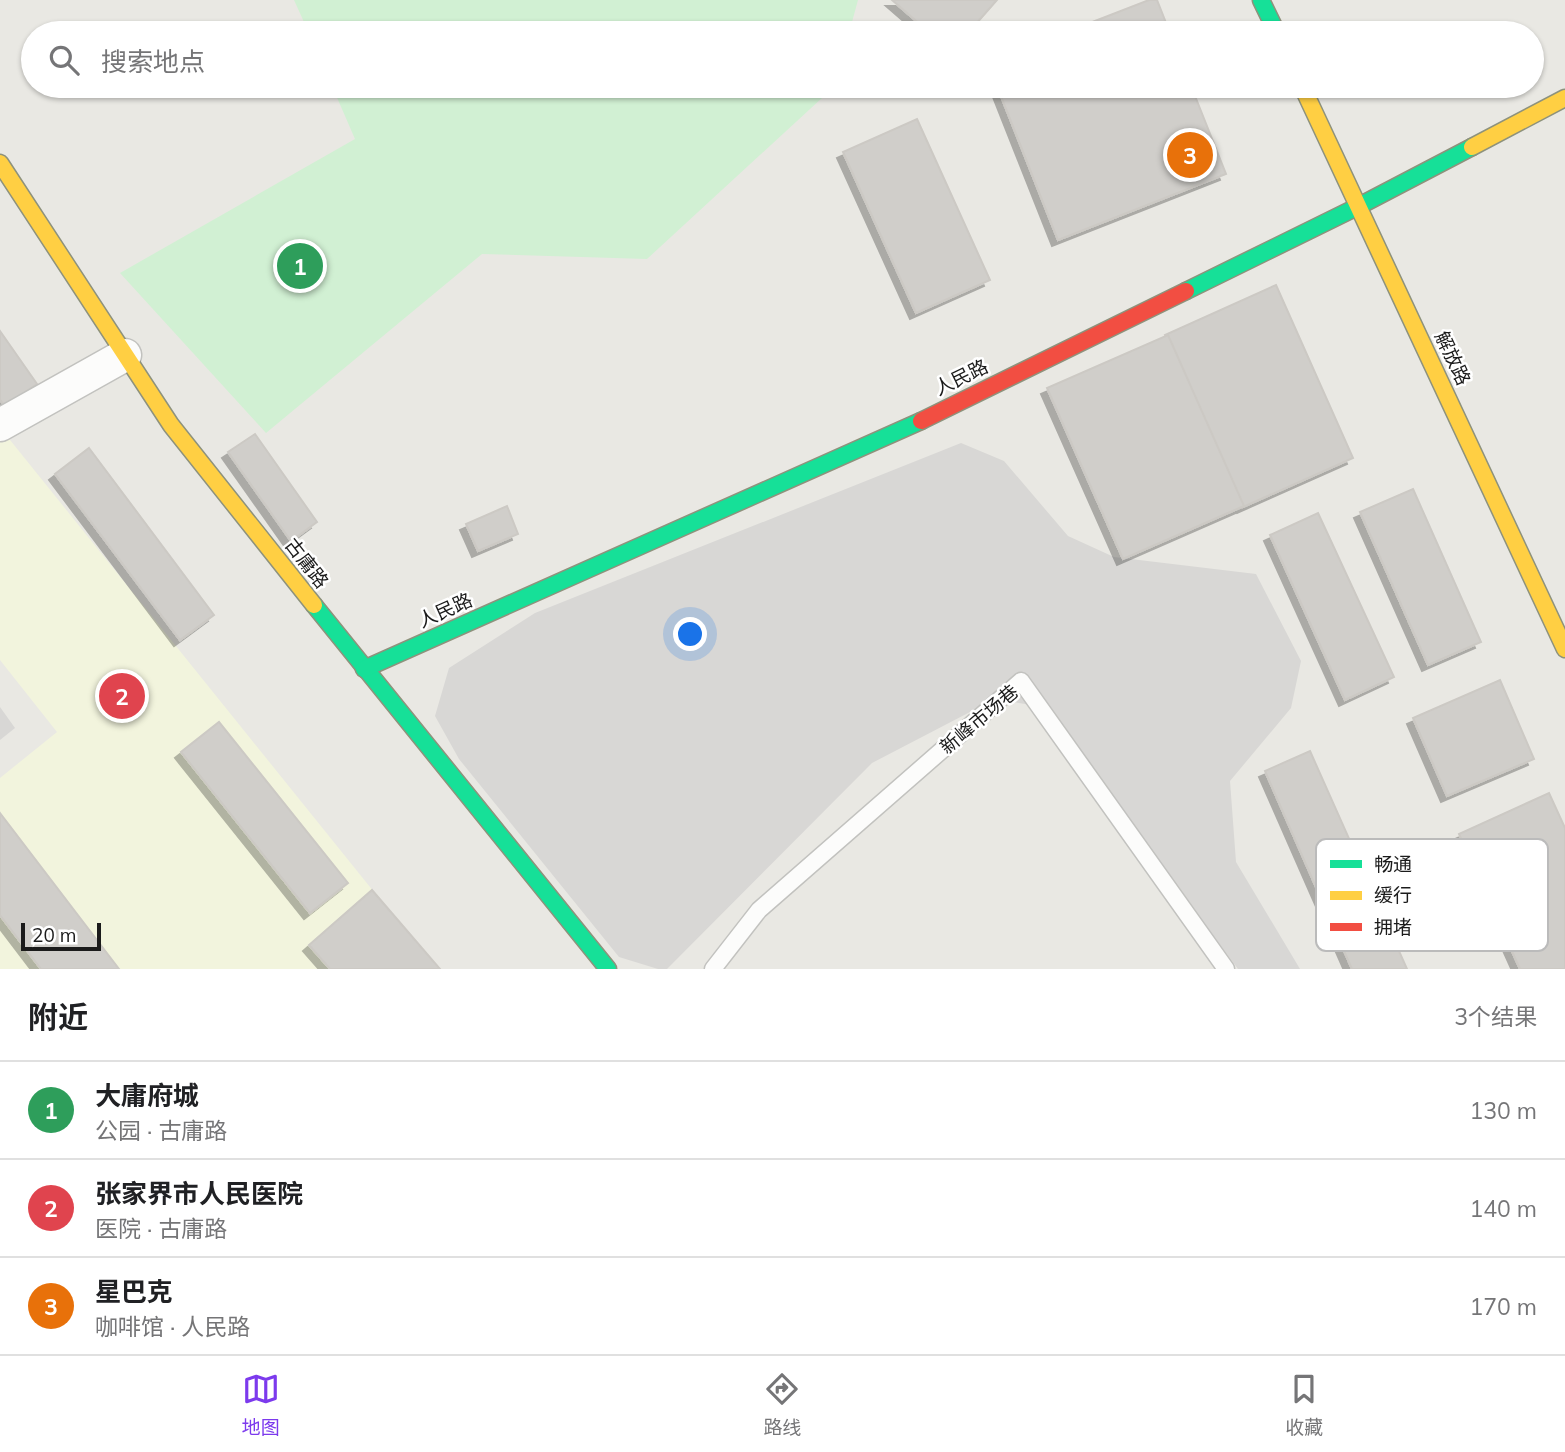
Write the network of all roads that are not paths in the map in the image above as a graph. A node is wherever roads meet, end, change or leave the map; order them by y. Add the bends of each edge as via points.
1 (1261, 0) edge
2 (1271, 21) edge
3 (1308, 98) edge
4 (1565, 98) edge
5 (0, 163) edge
6 (1359, 206) junction
7 (125, 355) junction
8 (0, 425) edge
9 (1565, 649) edge
10 (364, 669) junction
11 (608, 969) edge
12 (713, 969) edge
13 (1226, 969) edge

1 - 2 street
3 - 6 street, 解放路
4 - 6 street, 人民路
5 - 7 street, 古庸路
6 - 9 street, 解放路
6 - 10 street, 人民路 via 920,421
7 - 8 street
7 - 10 street, 古庸路 via 171,425
10 - 11 street, 古庸路
12 - 13 lane, 新峰市场巷 via 759,910 1021,681

